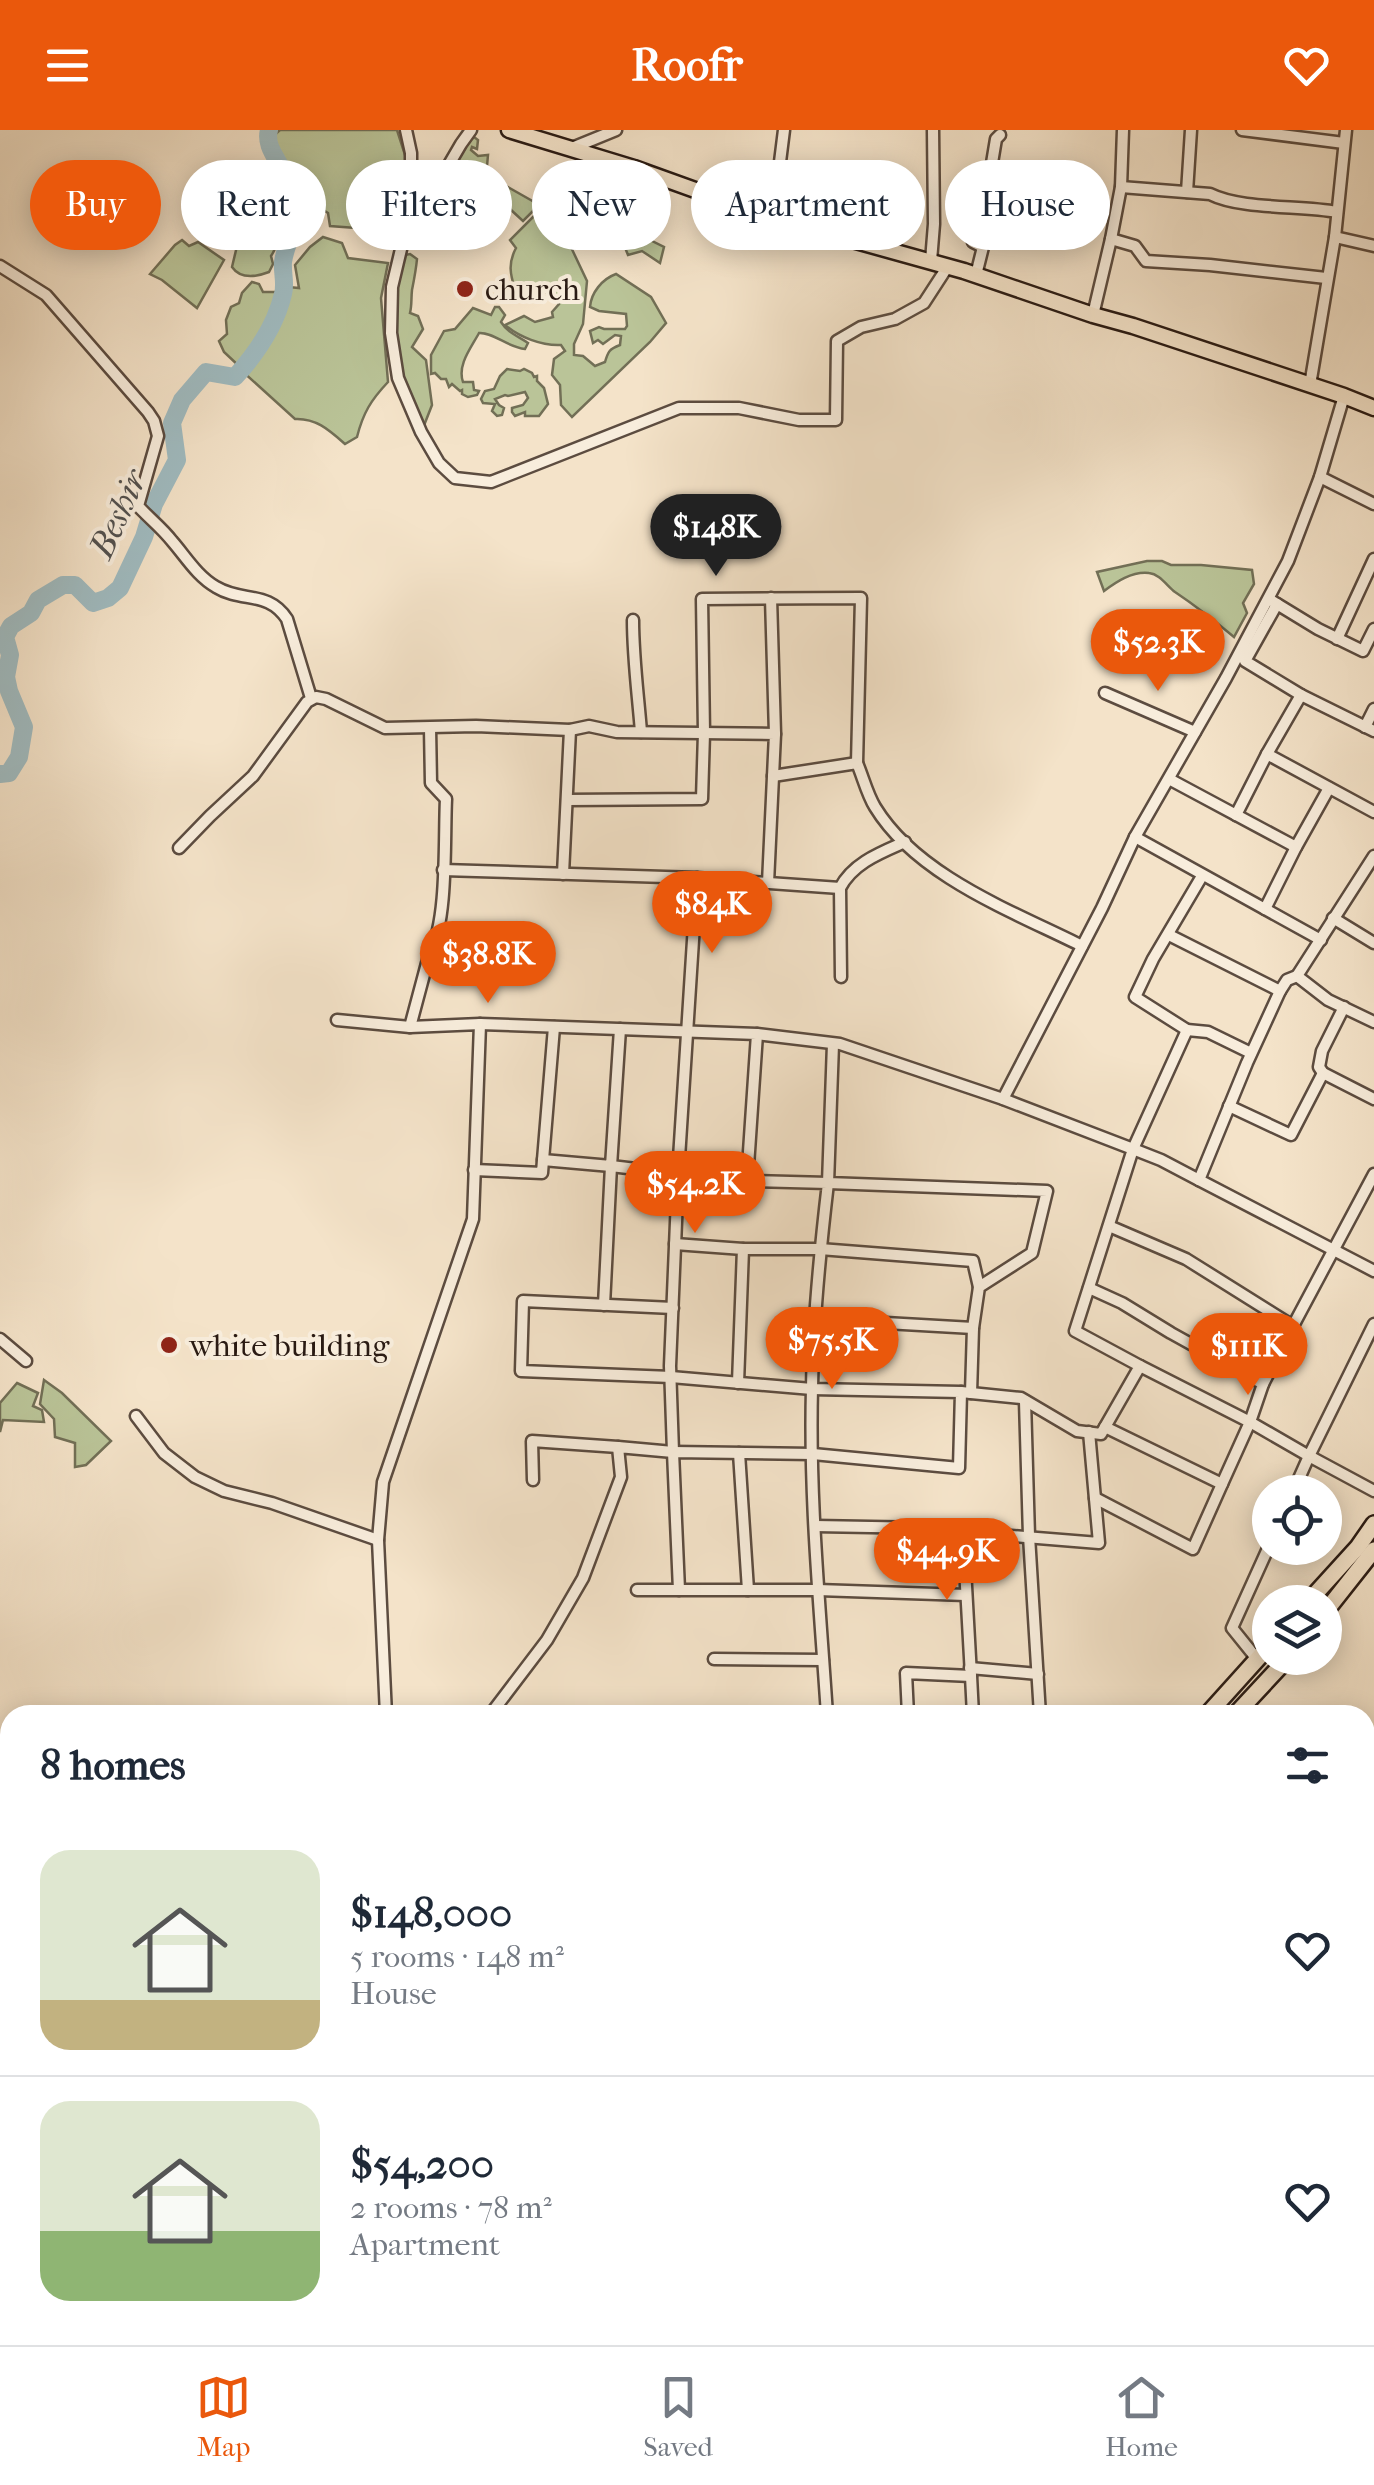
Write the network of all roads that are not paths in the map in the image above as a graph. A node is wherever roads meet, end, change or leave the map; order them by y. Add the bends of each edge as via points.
1 (406, 130) edge
2 (472, 130) edge
3 (509, 130) edge
4 (616, 130) edge
5 (784, 130) edge
6 (933, 130) edge
7 (1123, 130) edge
8 (1191, 130) edge
9 (1242, 130) edge
10 (1346, 130) edge
11 (1000, 135) dead end
12 (1344, 143) junction
13 (572, 148) junction
14 (411, 160) edge
15 (452, 160) edge
16 (780, 160) edge
17 (1120, 187) junction
18 (691, 189) edge
19 (1186, 192) junction
20 (1337, 212) junction
21 (1334, 238) junction
22 (1111, 239) junction
23 (1374, 246) edge
24 (401, 250) edge
25 (891, 250) edge
26 (931, 261) junction
27 (0, 266) edge
28 (948, 266) junction
29 (976, 275) junction
30 (1326, 278) junction
31 (1093, 315) junction
32 (1310, 385) junction
33 (1344, 396) junction
34 (1374, 408) edge
35 (1320, 478) junction
36 (1374, 504) edge
37 (1374, 559) edge
38 (770, 598) junction
39 (1273, 602) junction
40 (632, 620) dead end
41 (1374, 629) edge
42 (1336, 639) junction
43 (1368, 653) edge
44 (1105, 693) dead end
45 (1301, 694) junction
46 (311, 698) junction
47 (1374, 710) edge
48 (430, 728) junction
49 (1370, 729) edge
50 (570, 730) junction
51 (641, 732) junction
52 (704, 732) junction
53 (1195, 732) junction
54 (775, 734) junction
55 (1267, 754) junction
56 (857, 763) junction
57 (773, 776) junction
58 (1169, 779) junction
59 (1329, 788) junction
60 (567, 800) junction
61 (1374, 812) edge
62 (1236, 815) junction
63 (1136, 836) junction
64 (905, 842) junction
65 (1296, 847) junction
66 (179, 848) dead end
67 (1374, 856) edge
68 (443, 870) junction
69 (563, 874) junction
70 (1202, 876) junction
71 (696, 878) junction
72 (768, 883) junction
73 (840, 888) junction
74 (1266, 910) junction
75 (1333, 918) junction
76 (1169, 935) junction
77 (1320, 940) junction
78 (1374, 942) edge
79 (1082, 946) junction
80 (1297, 976) junction
81 (841, 977) dead end
82 (1280, 990) junction
83 (1344, 1007) junction
84 (337, 1020) dead end
85 (1374, 1022) edge
86 (480, 1024) junction
87 (554, 1026) junction
88 (410, 1027) junction
89 (620, 1029) junction
90 (1187, 1030) junction
91 (688, 1032) junction
92 (756, 1034) junction
93 (833, 1044) junction
94 (1251, 1053) junction
95 (1323, 1073) junction
96 (1002, 1099) junction
97 (1374, 1099) edge
98 (1229, 1106) junction
99 (1133, 1149) junction
100 (543, 1160) junction
101 (611, 1166) junction
102 (474, 1170) junction
103 (678, 1174) junction
104 (1374, 1174) edge
105 (1199, 1180) junction
106 (747, 1181) junction
107 (828, 1183) junction
108 (1109, 1226) junction
109 (675, 1244) junction
110 (1333, 1248) junction
111 (743, 1249) junction
112 (820, 1249) junction
113 (1374, 1270) edge
114 (979, 1286) junction
115 (1089, 1288) junction
116 (604, 1305) junction
117 (672, 1308) junction
118 (816, 1319) junction
119 (1374, 1324) edge
120 (1293, 1326) junction
121 (973, 1328) junction
122 (0, 1339) edge
123 (26, 1360) dead end
124 (1140, 1366) junction
125 (670, 1377) junction
126 (738, 1382) junction
127 (1263, 1384) junction
128 (812, 1389) junction
129 (966, 1393) junction
130 (1025, 1400) junction
131 (136, 1416) dead end
132 (1250, 1422) junction
133 (1105, 1427) junction
134 (1089, 1432) junction
135 (618, 1447) junction
136 (673, 1452) junction
137 (739, 1453) junction
138 (813, 1454) junction
139 (1308, 1456) junction
140 (1300, 1475) edge
141 (533, 1480) dead end
142 (1222, 1484) junction
143 (1374, 1490) edge
144 (1094, 1498) junction
145 (1374, 1524) edge
146 (815, 1526) junction
147 (963, 1532) junction
148 (1029, 1536) junction
149 (378, 1540) junction
150 (1374, 1550) edge
151 (1260, 1565) edge
152 (1323, 1585) edge
153 (637, 1590) dead end
154 (680, 1590) junction
155 (748, 1590) junction
156 (818, 1590) junction
157 (1342, 1590) edge
158 (966, 1595) junction
159 (1252, 1652) edge
160 (714, 1659) dead end
161 (823, 1660) junction
162 (1252, 1665) edge
163 (971, 1672) junction
164 (1038, 1674) junction
165 (1272, 1675) edge
166 (1231, 1688) junction
167 (386, 1705) edge
168 (498, 1705) edge
169 (826, 1705) edge
170 (908, 1705) edge
171 (973, 1705) edge
172 (1040, 1705) edge
173 (1217, 1705) edge
174 (1238, 1705) edge
175 (1244, 1705) edge

1 - 14 street
2 - 15 street
3 - 13 main road
4 - 13 street
5 - 16 street
6 - 26 street
7 - 17 street
8 - 19 street
9 - 12 street
10 - 12 street
11 - 29 street via 973,242 983,247
12 - 20 street
13 - 18 main road
17 - 19 street
17 - 22 street
19 - 20 street
20 - 21 street
21 - 23 street
21 - 30 street
22 - 30 street via 1135,246 1146,261
22 - 31 street
24 - 28 street via 392,287 398,378 439,463 455,478 478,482 679,408 836,420 837,341 924,303
25 - 26 main road
26 - 28 main road
27 - 46 street via 46,295 154,421 158,436 138,506 214,586 281,609
28 - 29 main road
29 - 31 main road
30 - 32 street
31 - 32 main road
32 - 33 main road
33 - 34 main road
33 - 35 street
35 - 36 street
35 - 39 street
37 - 42 street
38 - 52 street via 702,599
38 - 54 street
38 - 56 street via 861,598
39 - 42 street
39 - 45 street via 1245,661
39 - 53 street
40 - 51 street
41 - 43 street
42 - 43 street
44 - 53 street
45 - 49 street
45 - 55 street
46 - 48 street via 384,728
46 - 66 street via 253,776
47 - 49 street
48 - 50 street
48 - 68 street via 431,782 446,799
50 - 51 street
50 - 60 street
51 - 52 street
52 - 54 street
52 - 60 street via 702,800
53 - 58 street
54 - 57 street
55 - 59 street
55 - 62 street
56 - 57 street
56 - 64 street via 873,806
57 - 72 street
58 - 62 street
58 - 63 street
59 - 61 street
59 - 65 street
60 - 69 street
62 - 65 street
63 - 70 street
63 - 79 street
64 - 73 street via 858,866
64 - 79 street via 972,891
65 - 74 street
67 - 75 street
68 - 69 street
68 - 88 street via 439,930
69 - 71 street
70 - 74 street
70 - 76 street
71 - 72 street
71 - 91 street
72 - 73 street
73 - 81 street
74 - 77 street
75 - 77 street
75 - 78 street
76 - 82 street
76 - 90 street via 1135,998
77 - 80 street
79 - 96 street
80 - 82 street
80 - 83 street
82 - 94 street
83 - 85 street
83 - 95 street via 1322,1051
84 - 88 street
86 - 87 street
86 - 88 street
86 - 102 street
87 - 89 street
87 - 100 street
89 - 91 street
89 - 101 street
90 - 94 street via 1208,1032
90 - 99 street
91 - 92 street
91 - 103 street
92 - 93 street
92 - 106 street
93 - 96 street
93 - 107 street
94 - 98 street
95 - 97 street
95 - 98 street via 1291,1135
96 - 99 street
98 - 105 street
99 - 105 street
99 - 108 street
100 - 101 street
100 - 102 street via 542,1173
101 - 103 street
101 - 116 street
102 - 149 street via 473,1219 383,1482
103 - 106 street
103 - 109 street
104 - 110 street
105 - 110 street
106 - 107 street
107 - 112 street
107 - 114 street via 1047,1190 1032,1253
108 - 115 street
108 - 120 street via 1186,1260
109 - 111 street
109 - 117 street
110 - 113 street
110 - 120 street
111 - 112 street
111 - 126 street
112 - 114 street via 973,1261
112 - 118 street
114 - 121 street
115 - 124 street via 1075,1331
115 - 127 street
116 - 117 street
116 - 125 street via 523,1301 521,1371
117 - 125 street
118 - 121 street
118 - 128 street
119 - 139 street
120 - 127 street
121 - 129 street
122 - 123 street
124 - 132 street
124 - 133 street
125 - 126 street
125 - 136 street
126 - 128 street
127 - 132 street
128 - 129 street
128 - 138 street
129 - 130 street
129 - 138 street via 959,1468
130 - 134 street
130 - 148 street
131 - 149 street via 158,1447 195,1477
132 - 139 street
132 - 142 street
133 - 134 street via 1101,1434
133 - 142 street
134 - 144 street
135 - 136 street
135 - 141 street via 532,1441
135 - 168 street via 621,1477 584,1578
136 - 137 street
136 - 154 street
137 - 138 street
137 - 155 street
138 - 146 street
139 - 140 street
139 - 143 street
142 - 144 street via 1193,1549
144 - 148 street via 1099,1544
145 - 152 highway
146 - 147 street
146 - 156 street
147 - 148 street
147 - 158 street
148 - 164 street
149 - 167 street
150 - 157 highway
151 - 159 street via 1232,1628
153 - 154 street
154 - 155 street
155 - 156 street
156 - 158 street
156 - 161 street
158 - 163 street
160 - 161 street
161 - 169 street
162 - 166 highway
163 - 164 street
163 - 170 street via 906,1673
163 - 171 street
164 - 172 street
165 - 175 highway
166 - 173 highway
166 - 174 highway

